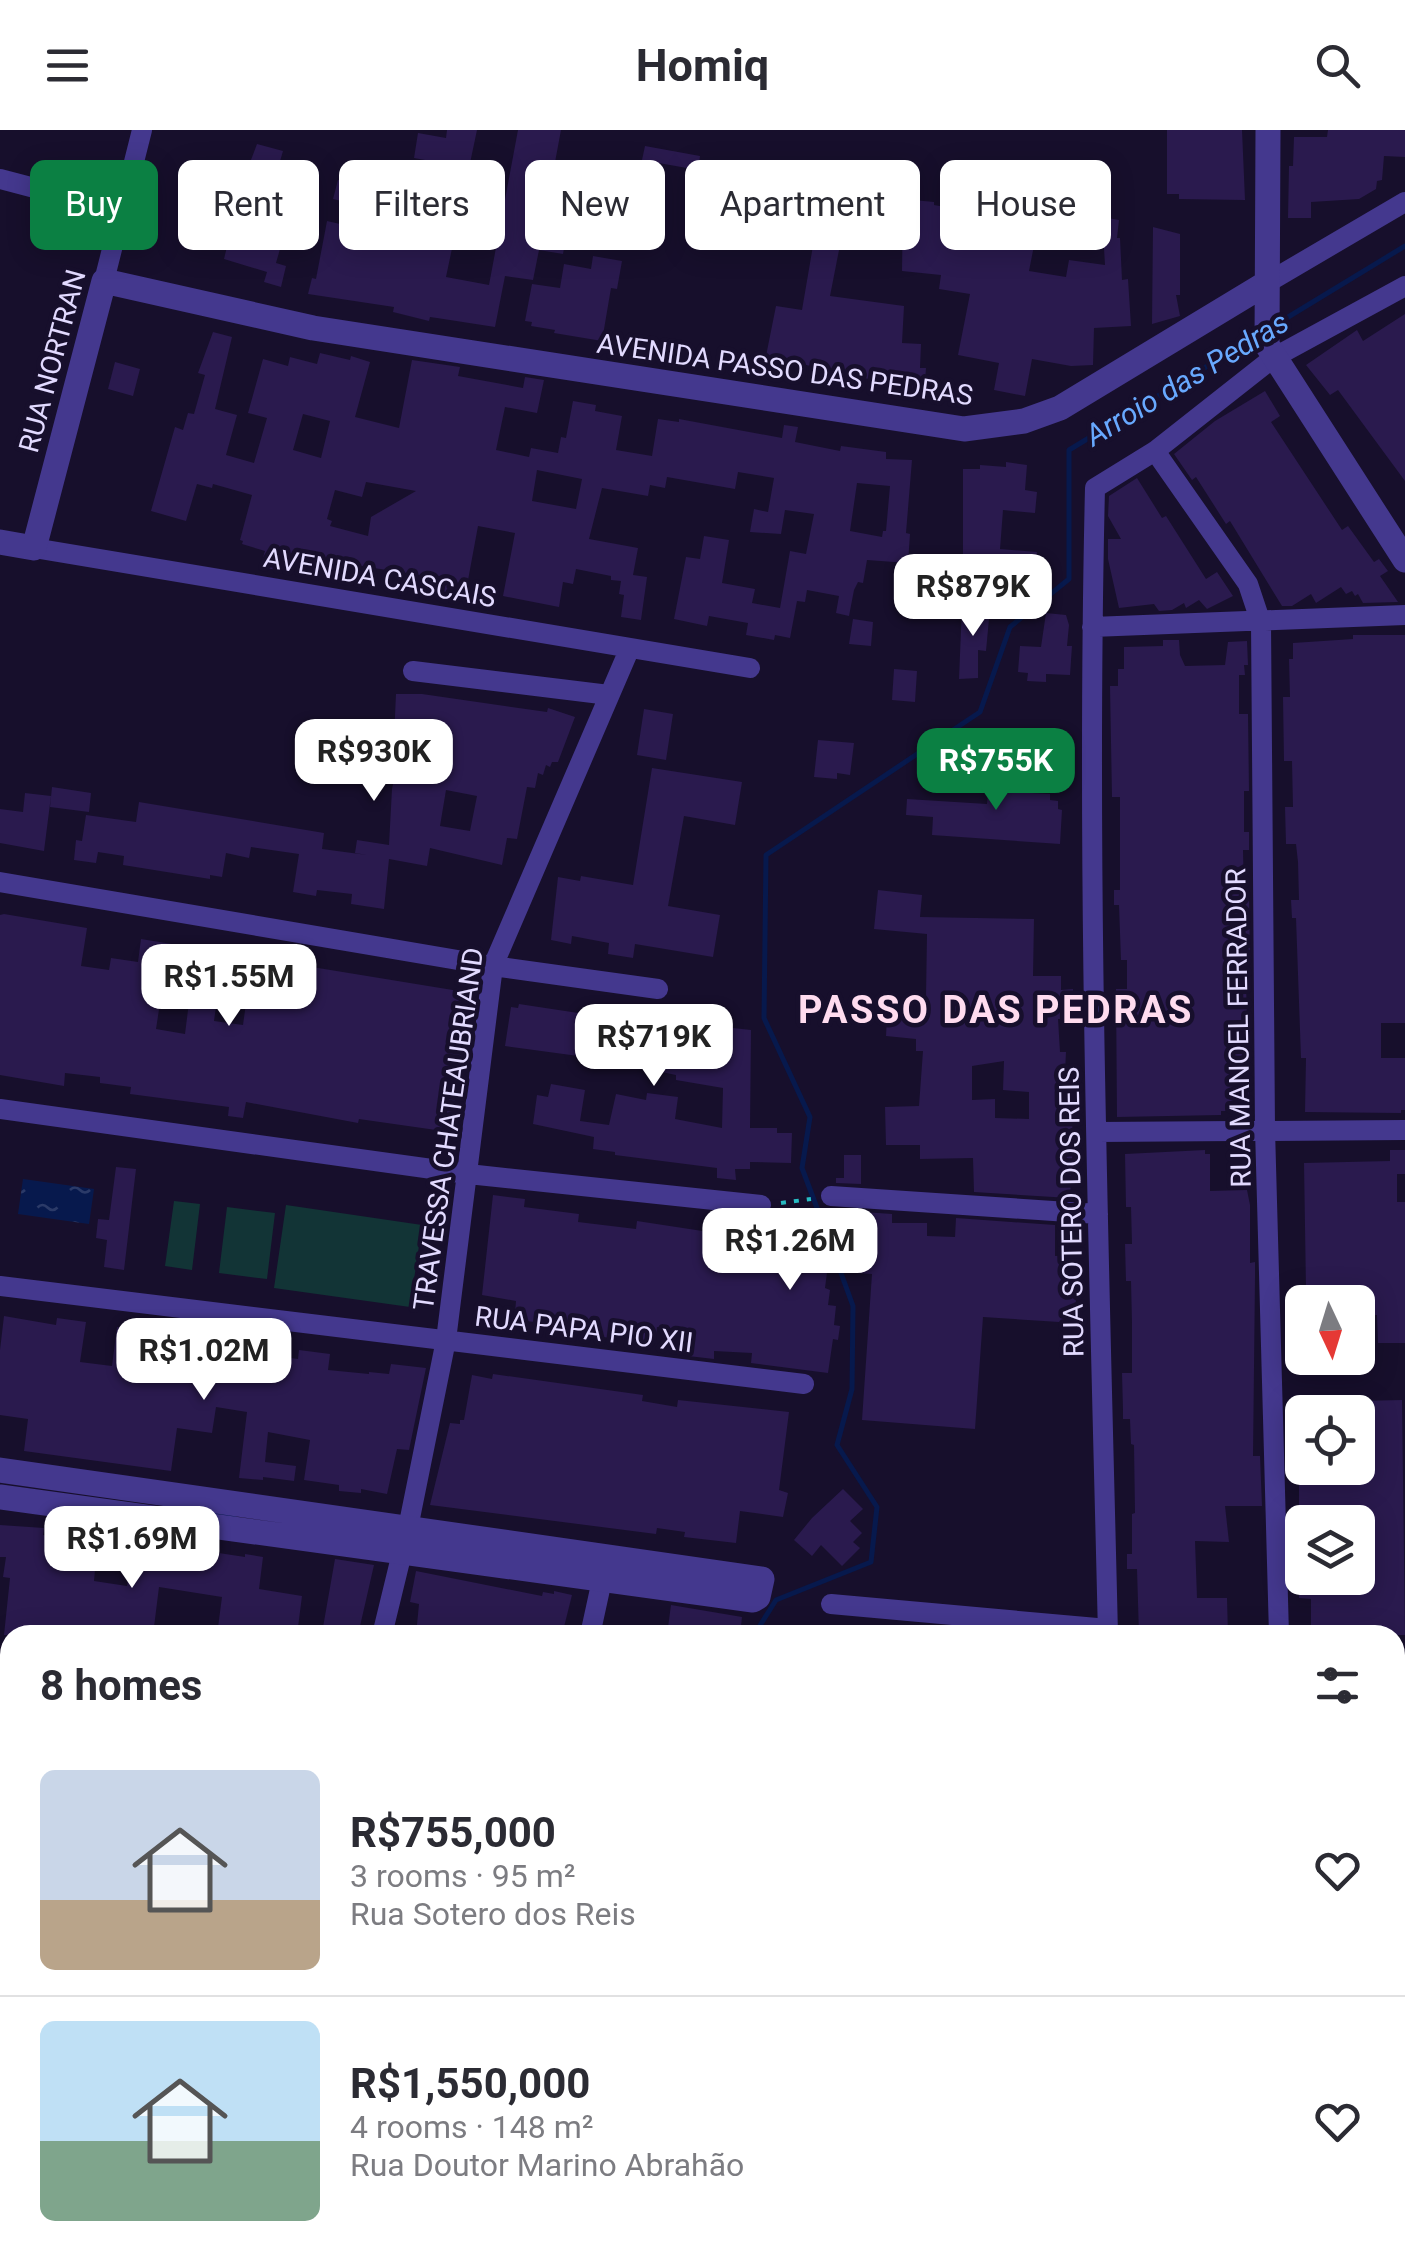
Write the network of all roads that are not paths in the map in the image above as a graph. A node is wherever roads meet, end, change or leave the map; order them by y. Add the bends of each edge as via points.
1 (142, 130) edge
2 (1268, 130) edge
3 (135, 160) edge
4 (0, 179) edge
5 (30, 187) edge
6 (1405, 202) edge
7 (112, 250) edge
8 (104, 282) junction
9 (1265, 284) junction
10 (1405, 286) edge
11 (1270, 352) junction
12 (1155, 451) junction
13 (0, 542) edge
14 (34, 548) junction
15 (1405, 560) edge
16 (1405, 615) edge
17 (1261, 623) junction
18 (1092, 627) junction
19 (629, 650) junction
20 (750, 668) dead end
21 (414, 671) dead end
22 (608, 696) junction
23 (0, 882) edge
24 (493, 966) junction
25 (658, 990) dead end
26 (0, 1110) edge
27 (1266, 1128) junction
28 (1405, 1130) edge
29 (1096, 1132) junction
30 (468, 1174) junction
31 (830, 1196) dead end
32 (761, 1206) dead end
33 (1098, 1214) junction
34 (0, 1286) edge
35 (446, 1340) junction
36 (804, 1384) dead end
37 (0, 1470) edge
38 (0, 1497) edge
39 (406, 1538) junction
40 (602, 1580) junction
41 (831, 1604) dead end
42 (384, 1625) edge
43 (592, 1625) edge
44 (1039, 1625) edge
45 (1108, 1625) edge
46 (1279, 1625) edge

1 - 3 street, RUA NORTRAN
2 - 9 street
4 - 5 street
6 - 9 street, AVENIDA PASSO DAS PEDRAS
7 - 8 street, RUA NORTRAN
8 - 9 street, AVENIDA PASSO DAS PEDRAS via 313,328 964,429 1024,422 1060,408
8 - 14 street, RUA NORTRAN
9 - 11 street
10 - 11 street
11 - 12 street
11 - 15 street
12 - 17 street, RUA MANOEL FERRADOR via 1248,584
12 - 18 street, RUA SOTERO DOS REIS via 1095,488
13 - 14 street, AVENIDA CASCAIS
14 - 19 street, AVENIDA CASCAIS
16 - 17 street
17 - 18 street
17 - 27 street, RUA MANOEL FERRADOR
18 - 29 street, RUA SOTERO DOS REIS
19 - 20 street, AVENIDA CASCAIS
19 - 22 street, TRAVESSA CHATEAUBRIAND
21 - 22 street
22 - 24 street, TRAVESSA CHATEAUBRIAND
23 - 24 street
24 - 25 street
24 - 30 street, TRAVESSA CHATEAUBRIAND
26 - 30 street
27 - 28 street
27 - 29 street
27 - 46 street, RUA MANOEL FERRADOR
29 - 33 street, RUA SOTERO DOS REIS
30 - 32 street
30 - 35 street, TRAVESSA CHATEAUBRIAND
31 - 33 street
33 - 45 street, RUA SOTERO DOS REIS
34 - 35 street, RUA PAPA PIO XII
35 - 36 street, RUA PAPA PIO XII
35 - 39 street, TRAVESSA CHATEAUBRIAND
37 - 39 street
38 - 39 street
39 - 40 street
39 - 40 street via 762,1583 753,1600
39 - 42 street, TRAVESSA CHATEAUBRIAND
40 - 43 street
41 - 44 street

